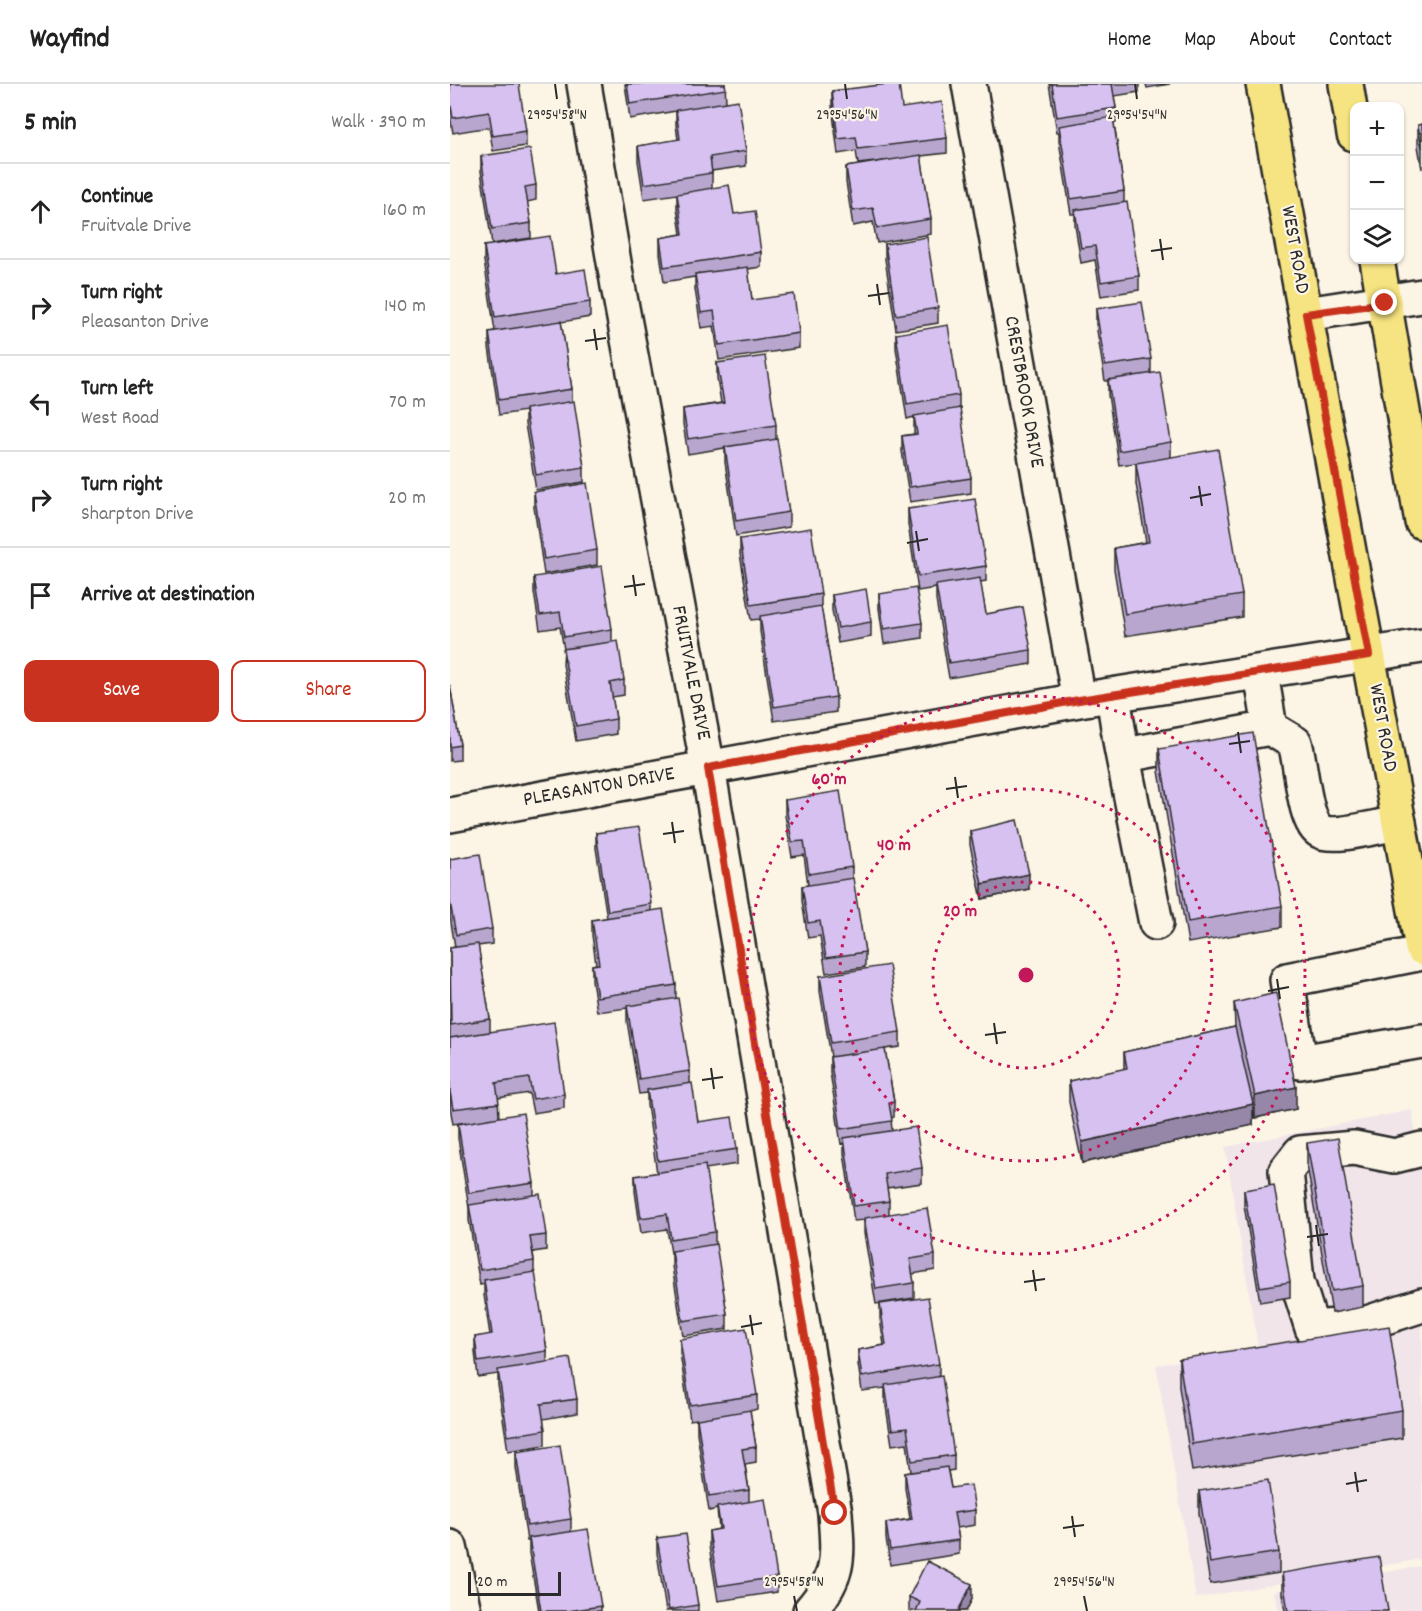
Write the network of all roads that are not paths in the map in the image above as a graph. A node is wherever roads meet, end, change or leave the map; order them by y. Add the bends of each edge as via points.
1 (584, 84) edge
2 (969, 84) edge
3 (1263, 84) edge
4 (1346, 84) edge
5 (1350, 109) edge
6 (1378, 264) edge
7 (1422, 296) edge
8 (1385, 303) junction
9 (1306, 314) junction
10 (1422, 522) edge
11 (1422, 646) edge
12 (1369, 655) junction
13 (1261, 673) junction
14 (1113, 695) junction
15 (1079, 700) junction
16 (1270, 728) junction
17 (1121, 747) junction
18 (708, 768) junction
19 (450, 815) edge
20 (1399, 823) junction
21 (1156, 923) dead end
22 (1422, 948) edge
23 (1422, 953) edge
24 (1422, 1041) edge
25 (1422, 1149) edge
26 (1422, 1305) edge
27 (450, 1547) edge
28 (464, 1611) edge
29 (810, 1611) edge

1 - 18 street, FRUITVALE DRIVE
2 - 15 street, CRESTBROOK DRIVE
3 - 9 main road, WEST ROAD
4 - 5 main road
6 - 8 main road
7 - 8 street
8 - 9 street
8 - 10 main road
9 - 12 main road, WEST ROAD
11 - 12 street, PLEASANTON DRIVE
12 - 13 street, PLEASANTON DRIVE
12 - 20 main road, WEST ROAD
13 - 14 street, PLEASANTON DRIVE
13 - 16 street
14 - 15 street, PLEASANTON DRIVE
14 - 17 street
15 - 18 street, PLEASANTON DRIVE
16 - 17 street via 1131,754
16 - 20 street via 1295,743 1310,821 1320,831 1331,834
17 - 21 street
18 - 19 street, PLEASANTON DRIVE
18 - 29 street, FRUITVALE DRIVE via 835,1513 838,1558 828,1590
20 - 22 main road, WEST ROAD
23 - 24 street via 1287,980 1300,1062
25 - 26 street via 1394,1156 1354,1148 1300,1153 1286,1171 1297,1281 1312,1328 1364,1324
27 - 28 street

